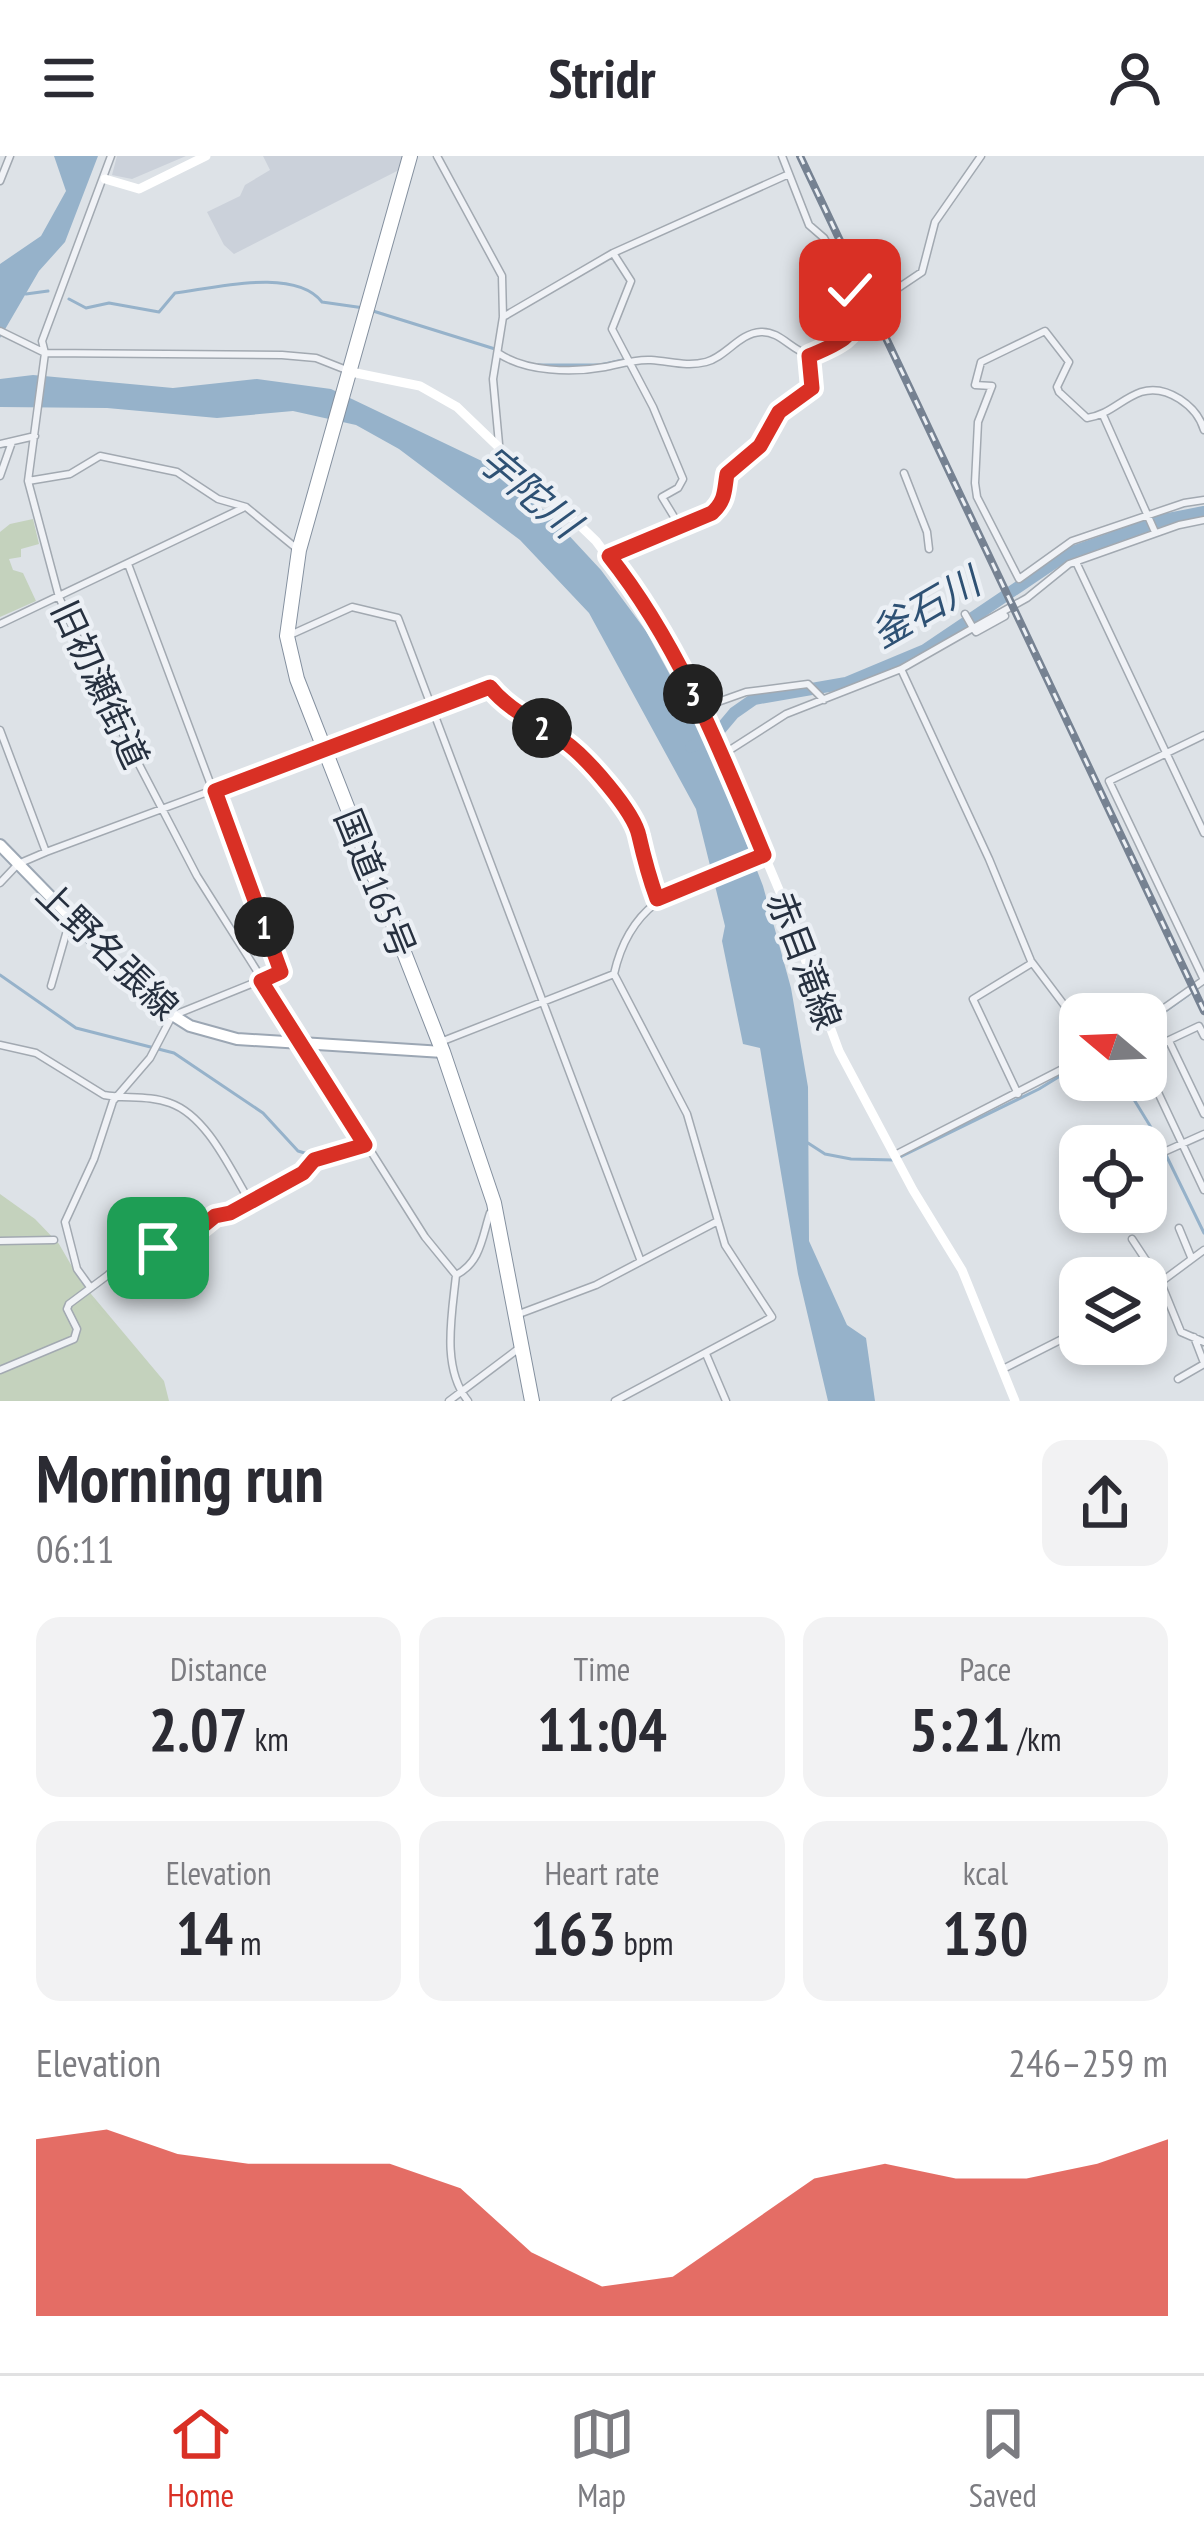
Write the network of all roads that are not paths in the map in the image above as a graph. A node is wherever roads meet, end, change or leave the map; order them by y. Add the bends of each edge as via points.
1 (10, 156) edge
2 (111, 156) edge
3 (206, 156) edge
4 (410, 156) edge
5 (437, 156) edge
6 (782, 156) edge
7 (981, 156) edge
8 (789, 174) junction
9 (105, 179) junction
10 (0, 181) edge
11 (613, 253) junction
12 (864, 310) junction
13 (503, 317) junction
14 (0, 331) edge
15 (498, 353) junction
16 (44, 356) junction
17 (809, 356) junction
18 (631, 361) junction
19 (350, 376) junction
20 (1103, 415) junction
21 (1204, 430) edge
22 (35, 434) junction
23 (12, 442) junction
24 (499, 443) junction
25 (0, 444) edge
26 (904, 473) dead end
27 (0, 476) edge
28 (28, 481) junction
29 (1204, 500) edge
30 (246, 507) junction
31 (1150, 518) junction
32 (1204, 520) edge
33 (679, 525) junction
34 (1155, 530) junction
35 (928, 549) dead end
36 (299, 550) junction
37 (609, 556) junction
38 (1076, 562) junction
39 (128, 564) junction
40 (58, 596) junction
41 (966, 615) dead end
42 (1005, 616) dead end
43 (0, 624) edge
44 (972, 626) junction
45 (287, 636) junction
46 (901, 669) junction
47 (821, 697) junction
48 (432, 708) junction
49 (701, 708) junction
50 (0, 730) edge
51 (1204, 735) edge
52 (323, 750) junction
53 (1166, 752) junction
54 (722, 755) junction
55 (215, 791) junction
56 (161, 811) junction
57 (1204, 833) edge
58 (0, 844) edge
59 (46, 852) junction
60 (762, 855) junction
61 (18, 864) junction
62 (0, 884) edge
63 (657, 899) junction
64 (70, 917) junction
65 (1032, 963) junction
66 (614, 974) junction
67 (1204, 980) edge
68 (261, 981) junction
69 (51, 986) dead end
70 (1059, 999) edge
71 (545, 1004) junction
72 (1167, 1006) edge
73 (172, 1016) junction
74 (1204, 1036) edge
75 (1168, 1041) joint
76 (302, 1044) junction
77 (0, 1045) edge
78 (441, 1047) junction
79 (1059, 1072) edge
80 (1018, 1094) junction
81 (116, 1097) junction
82 (1162, 1101) edge
83 (1204, 1114) edge
84 (1204, 1134) edge
85 (1183, 1144) junction
86 (365, 1145) junction
87 (1167, 1151) edge
88 (897, 1158) junction
89 (1204, 1190) edge
90 (249, 1200) junction
91 (494, 1203) junction
92 (716, 1222) junction
93 (1179, 1228) dead end
94 (1132, 1239) dead end
95 (54, 1240) dead end
96 (0, 1241) edge
97 (1204, 1250) edge
98 (1144, 1257) edge
99 (1191, 1257) junction
100 (640, 1258) junction
101 (456, 1275) junction
102 (1167, 1278) edge
103 (90, 1287) junction
104 (1167, 1298) edge
105 (518, 1315) junction
106 (1194, 1337) junction
107 (1059, 1340) edge
108 (1204, 1342) edge
109 (523, 1346) junction
110 (706, 1354) junction
111 (1204, 1364) edge
112 (1002, 1369) junction
113 (0, 1370) edge
114 (1178, 1379) dead end
115 (460, 1392) junction
116 (449, 1401) edge
117 (468, 1401) edge
118 (532, 1401) edge
119 (615, 1401) edge
120 (726, 1401) edge
121 (1015, 1401) edge

1 - 10 street
2 - 9 street
3 - 9 main road via 139,188
4 - 19 highway, 国道165号
5 - 13 street via 502,276
6 - 8 street
7 - 12 street via 935,222 922,272
8 - 11 street
8 - 12 street via 809,225
9 - 16 street via 45,329
11 - 13 street
11 - 18 street via 631,281 612,329
12 - 17 street via 848,339
13 - 15 street
14 - 16 street
15 - 18 street via 531,367
15 - 24 street
16 - 19 street via 282,355 316,358
16 - 22 street
17 - 18 street via 776,333 759,332 710,361
17 - 33 street via 812,388 779,412 760,446 727,474 719,507
18 - 33 street via 683,479 662,496
19 - 24 main road, 赤目滝線 via 441,394
19 - 36 highway, 国道165号
20 - 21 street via 1146,390 1161,391 1188,405
20 - 31 street
20 - 31 street via 1087,418 1059,392 1069,362 1045,331 982,362 975,386 992,386 978,422 977,497 1019,579 1072,541
22 - 23 street
22 - 28 street
23 - 25 street
23 - 27 street
24 - 37 main road, 赤目滝線
26 - 35 street
28 - 30 street via 70,474 100,456 178,472
28 - 40 street, 旧初瀬街道
29 - 31 street
30 - 36 street
30 - 39 street
31 - 34 street
32 - 34 street
33 - 37 street
34 - 38 street
36 - 45 highway, 国道165号
37 - 49 main road, 赤目滝線
38 - 44 street
38 - 53 street
39 - 40 street
39 - 55 street
40 - 43 street
40 - 56 street, 旧初瀬街道
41 - 44 street
42 - 44 street via 976,632
44 - 46 street
45 - 48 street via 352,607 398,618
45 - 52 highway, 国道165号
46 - 47 street
46 - 65 street
47 - 49 street via 809,685 746,692
47 - 54 street
48 - 52 street
48 - 63 street via 490,687 565,742 602,776 638,832
48 - 71 street
49 - 54 main road, 赤目滝線
50 - 59 street
51 - 53 street
52 - 55 street
52 - 78 highway, 国道165号
53 - 57 street
53 - 67 street via 1109,782
54 - 60 main road, 赤目滝線
55 - 56 street
55 - 68 street via 281,972
56 - 59 street
56 - 68 street, 旧初瀬街道
58 - 61 main road, 上野名張線
59 - 61 street
60 - 63 street
60 - 88 main road, 赤目滝線 via 839,1051
61 - 62 street
61 - 64 main road, 上野名張線
63 - 66 street via 627,934
64 - 69 street
64 - 73 main road, 上野名張線
65 - 70 street
65 - 80 street via 973,999
66 - 71 street
66 - 92 street via 687,1114
67 - 72 street
68 - 73 street
68 - 76 street, 旧初瀬街道
71 - 78 street
71 - 100 street
73 - 76 main road, 上野名張線 via 221,1037
73 - 81 street
74 - 75 street via 1199,1026
75 - 83 street
76 - 78 main road, 上野名張線
76 - 86 street, 旧初瀬街道
77 - 81 street via 36,1053
78 - 91 highway, 国道165号
79 - 80 street
80 - 88 street
81 - 90 street via 176,1105 207,1134
81 - 103 street via 65,1222
82 - 85 street
84 - 85 street
85 - 87 street
85 - 89 street
86 - 90 street via 314,1160
86 - 101 street, 旧初瀬街道
88 - 112 main road, 赤目滝線 via 962,1270
90 - 103 street via 171,1252 149,1242
91 - 101 street via 480,1249
91 - 105 highway, 国道165号
92 - 100 street
92 - 110 street via 772,1317
93 - 99 street
94 - 98 street
95 - 96 street
97 - 99 street
99 - 102 street
100 - 105 street
101 - 115 street via 452,1362
103 - 113 street via 67,1309 74,1339
104 - 106 street via 1180,1332
105 - 109 highway, 国道165号
106 - 108 street
106 - 111 street
107 - 112 street
109 - 115 street
109 - 118 highway, 国道165号
110 - 119 street
110 - 120 street
111 - 114 street
112 - 121 main road, 赤目滝線
115 - 116 street
115 - 117 street

